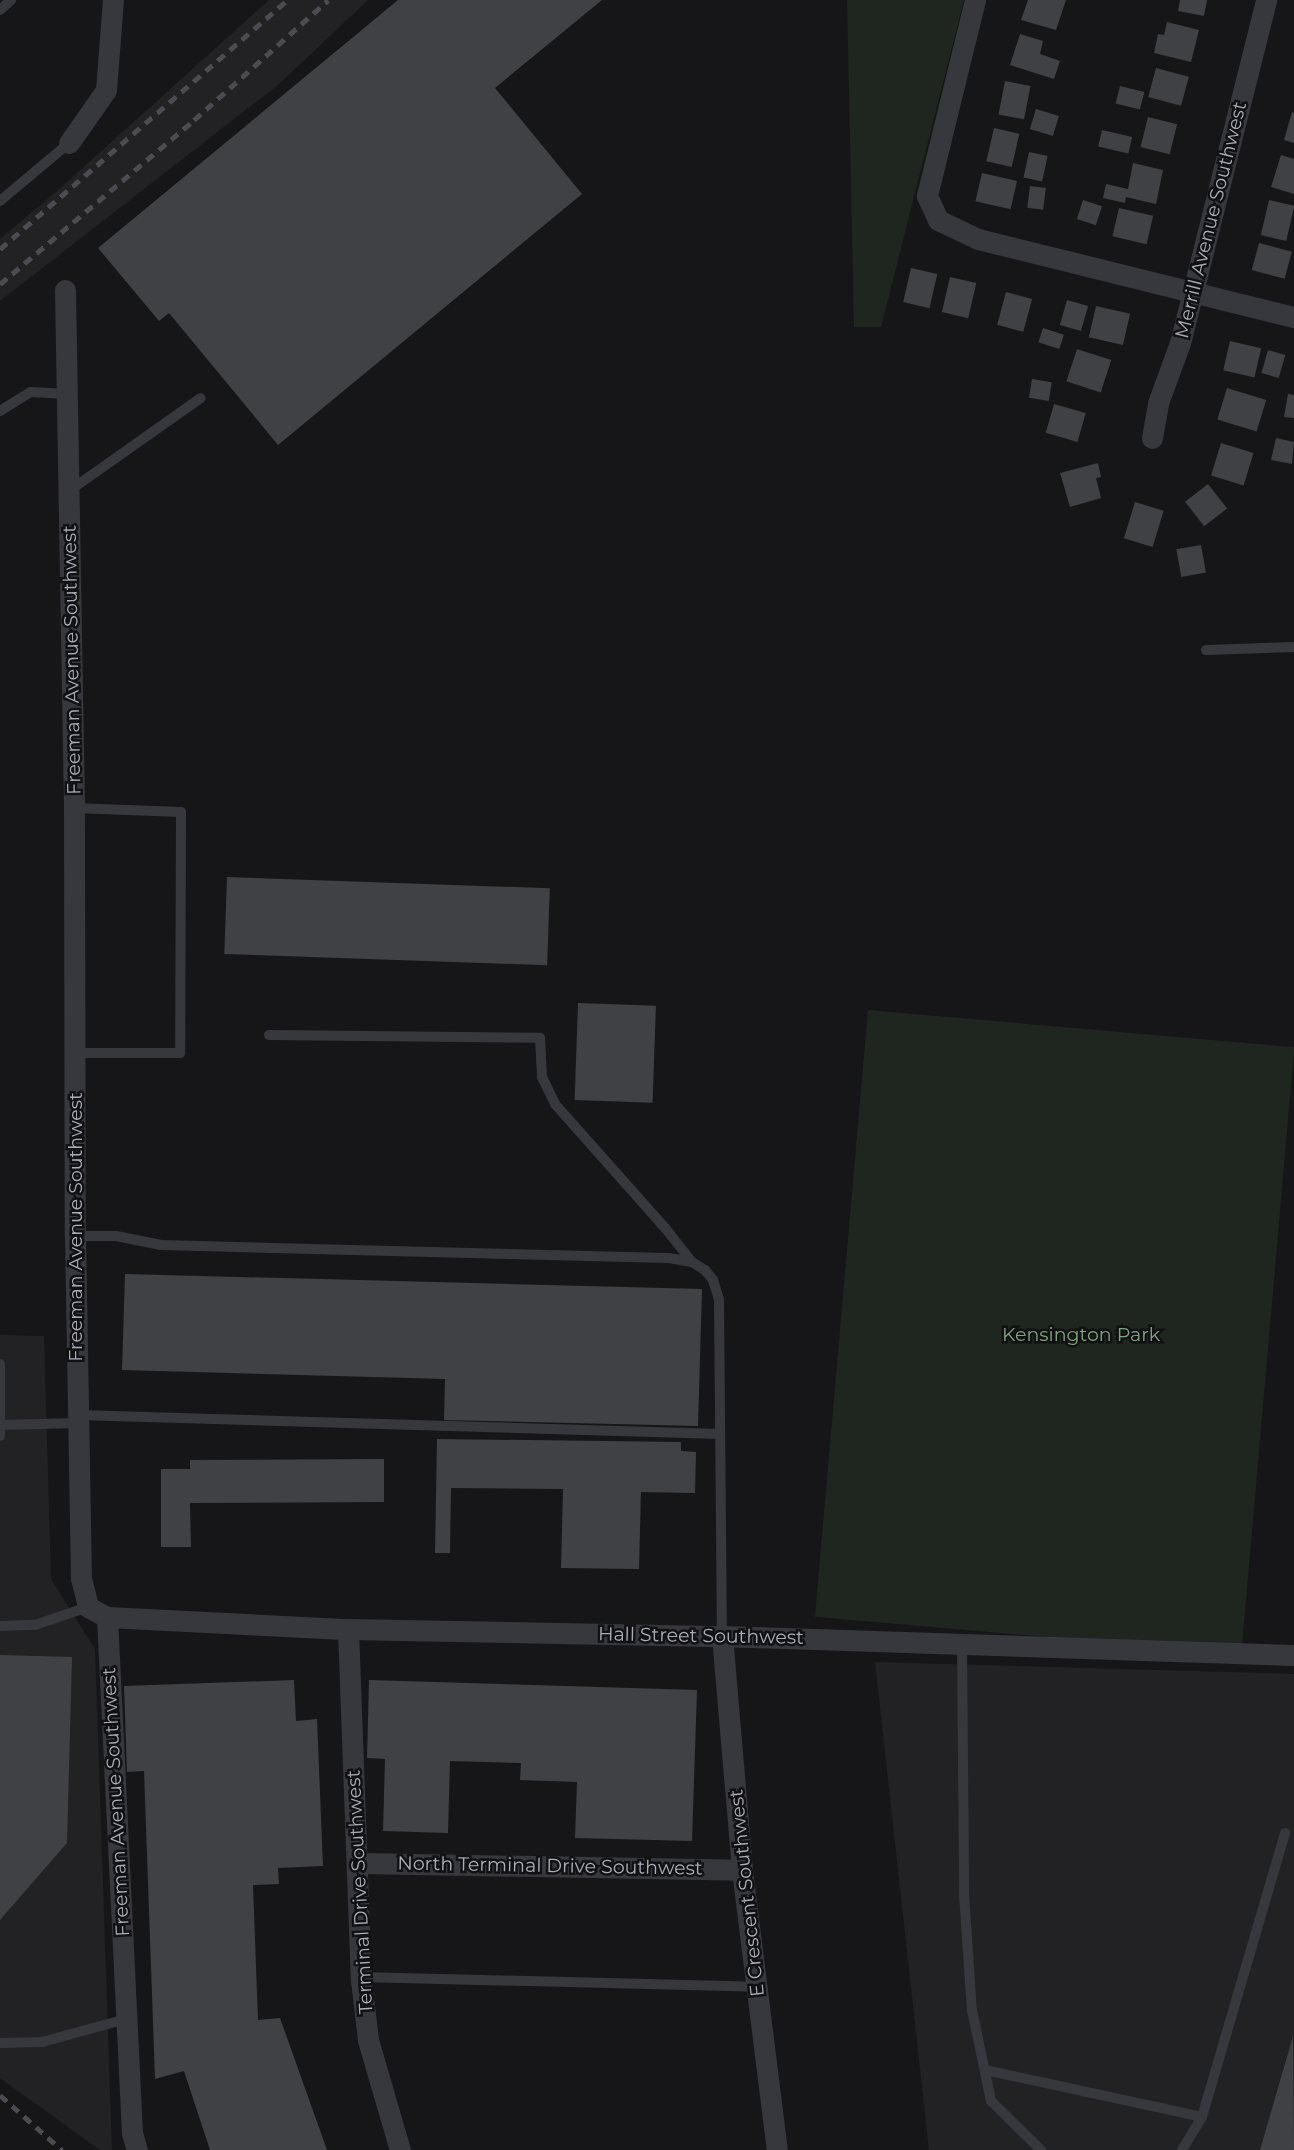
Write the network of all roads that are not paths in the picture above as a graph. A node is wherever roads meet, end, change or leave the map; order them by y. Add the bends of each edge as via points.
1 (11, 0) edge
2 (113, 0) edge
3 (975, 0) edge
4 (1266, 0) edge
5 (0, 10) edge
6 (69, 143) joint
7 (0, 201) edge
8 (65, 290) dead end
9 (1193, 293) junction
10 (1294, 317) edge
11 (67, 394) junction
12 (201, 398) dead end
13 (0, 411) edge
14 (1152, 438) dead end
15 (69, 491) junction
16 (1294, 647) edge
17 (1206, 650) dead end
18 (74, 808) junction
19 (269, 1035) dead end
20 (75, 1053) junction
21 (75, 1236) junction
22 (692, 1262) junction
23 (0, 1364) edge
24 (78, 1419) junction
25 (1, 1425) edge
26 (720, 1434) junction
27 (0, 1436) edge
28 (88, 1607) junction
29 (107, 1617) junction
30 (0, 1626) edge
31 (348, 1629) junction
32 (722, 1636) junction
33 (962, 1644) junction
34 (1294, 1655) edge
35 (1286, 1833) dead end
36 (358, 1863) junction
37 (742, 1870) junction
38 (361, 1977) junction
39 (757, 1987) junction
40 (126, 2019) junction
41 (0, 2043) edge
42 (985, 2070) junction
43 (1202, 2117) junction
44 (136, 2150) edge
45 (400, 2150) edge
46 (778, 2150) edge
47 (1041, 2150) edge
48 (1182, 2150) edge

1 - 5 lane
2 - 6 street via 106,90
3 - 9 street via 928,196 939,220 978,239
4 - 9 street, Merrill Avenue Southwest
6 - 7 lane
8 - 11 street, Freeman Avenue Southwest
9 - 10 street
9 - 14 street, Merrill Avenue Southwest via 1158,403
11 - 13 lane via 31,392
11 - 15 street, Freeman Avenue Southwest
12 - 15 lane
15 - 18 street, Freeman Avenue Southwest
16 - 17 lane
18 - 20 street, Freeman Avenue Southwest
18 - 20 lane via 181,812 180,1053
19 - 22 lane via 540,1038 542,1077 555,1104
20 - 21 street, Freeman Avenue Southwest
21 - 22 lane via 116,1236 161,1245
21 - 24 street, Freeman Avenue Southwest
22 - 26 lane via 713,1280 719,1300
23 - 25 lane
24 - 25 lane
24 - 26 lane
24 - 28 street, Freeman Avenue Southwest via 81,1578
25 - 27 lane
26 - 32 lane
28 - 29 street
28 - 30 lane via 35,1625
29 - 31 street, Hall Street Southwest
29 - 40 street, Freeman Avenue Southwest
31 - 32 street, Hall Street Southwest
31 - 36 street, Terminal Drive Southwest
32 - 33 street, Hall Street Southwest
32 - 37 street, E Crescent Southwest
33 - 34 street, Hall Street Southwest
33 - 42 lane via 964,1894 972,2010
35 - 43 lane
36 - 37 street, North Terminal Drive Southwest
36 - 38 street, Terminal Drive Southwest
37 - 39 street, E Crescent Southwest
38 - 39 lane
38 - 45 street, Terminal Drive Southwest via 369,2040
39 - 46 street, E Crescent Southwest
40 - 41 lane via 42,2042
40 - 44 street, Freeman Avenue Southwest
42 - 43 lane
42 - 47 lane via 991,2101
43 - 48 lane

